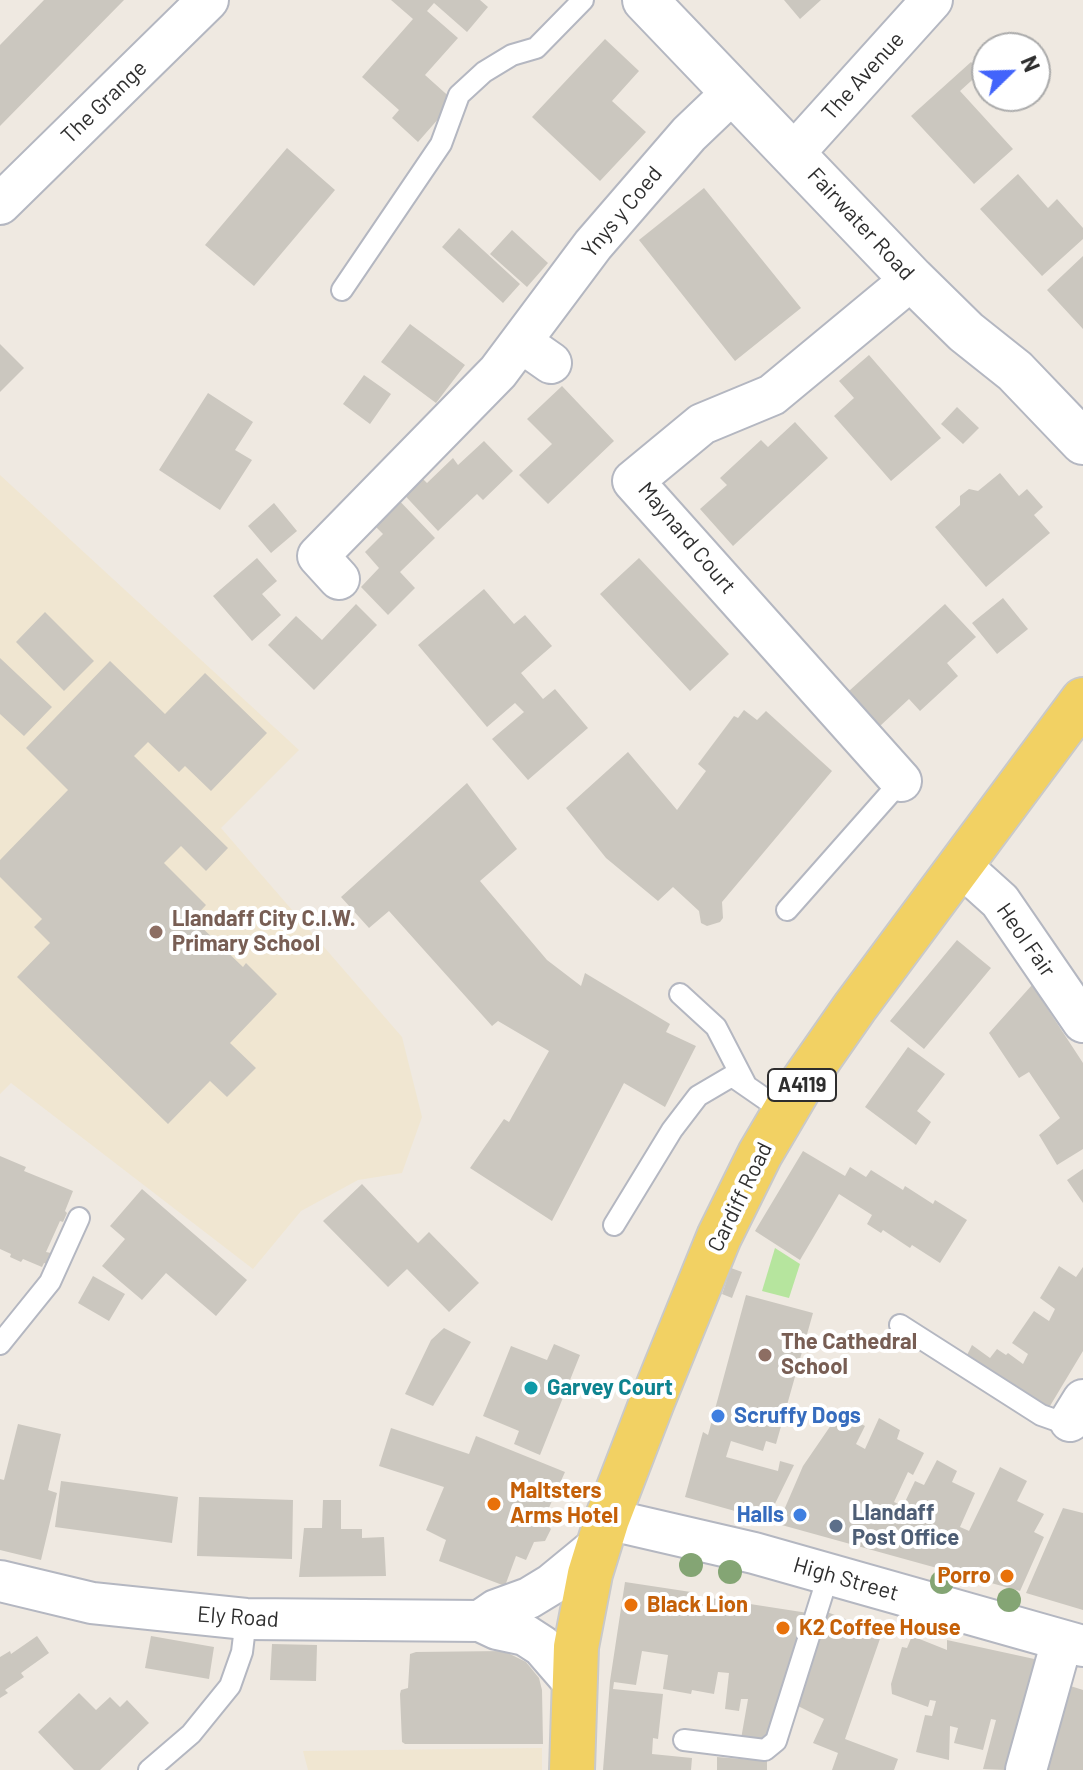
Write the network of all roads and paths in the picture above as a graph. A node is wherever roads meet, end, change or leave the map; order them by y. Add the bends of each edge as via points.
1 (208, 0) edge
2 (583, 0) edge
3 (645, 0) edge
4 (932, 0) edge
5 (733, 92) junction
6 (794, 153) junction
7 (0, 204) edge
8 (912, 279) junction
9 (342, 290) dead end
10 (1083, 442) edge
11 (339, 579) dead end
12 (1083, 700) edge
13 (901, 781) joint
14 (960, 865) junction
15 (787, 910) dead end
16 (680, 994) dead end
17 (1083, 1022) edge
18 (745, 1083) junction
19 (784, 1112) junction
20 (79, 1218) dead end
21 (614, 1225) dead end
22 (900, 1325) dead end
23 (0, 1344) edge
24 (1076, 1411) edge
25 (602, 1533) junction
26 (829, 1573) junction
27 (0, 1581) edge
28 (246, 1619) junction
29 (480, 1621) junction
30 (1072, 1644) edge
31 (574, 1683) junction
32 (684, 1740) dead end
33 (149, 1770) edge
34 (572, 1770) edge
35 (1026, 1770) edge

1 - 7 street, The Grange
2 - 9 lane via 536,48 484,72 459,95 441,144
3 - 5 street, Fairwater Road
4 - 6 street, The Avenue
5 - 6 street, Fairwater Road
5 - 11 street, Ynys y Coed via 689,134 593,245 536,353 498,372 318,556
6 - 8 street, Fairwater Road
8 - 10 street, Fairwater Road via 1015,371
8 - 13 street, Maynard Court via 772,395 702,424 633,481
12 - 14 main road, Cardiff Road / A4119
13 - 15 lane
14 - 17 street, Heol Fair via 1000,901
14 - 19 main road, Cardiff Road / A4119
16 - 18 lane via 716,1027
18 - 19 lane
18 - 21 lane via 732,1076 698,1096
19 - 25 main road, Cardiff Road / A4119 via 701,1276
20 - 23 lane via 50,1282
22 - 24 lane via 1041,1415 1058,1421
25 - 26 street, High Street via 754,1553
25 - 29 street, Ely Road via 541,1591
25 - 31 main road, Cardiff Road / A4119 via 579,1624
26 - 30 street, High Street
26 - 32 lane via 776,1741 765,1750
27 - 28 street, Ely Road via 92,1603
28 - 29 street, Ely Road
28 - 33 lane via 230,1686 191,1734
29 - 31 street, Ely Road via 542,1646
30 - 35 street
31 - 34 main road, Cardiff Road / A4119

